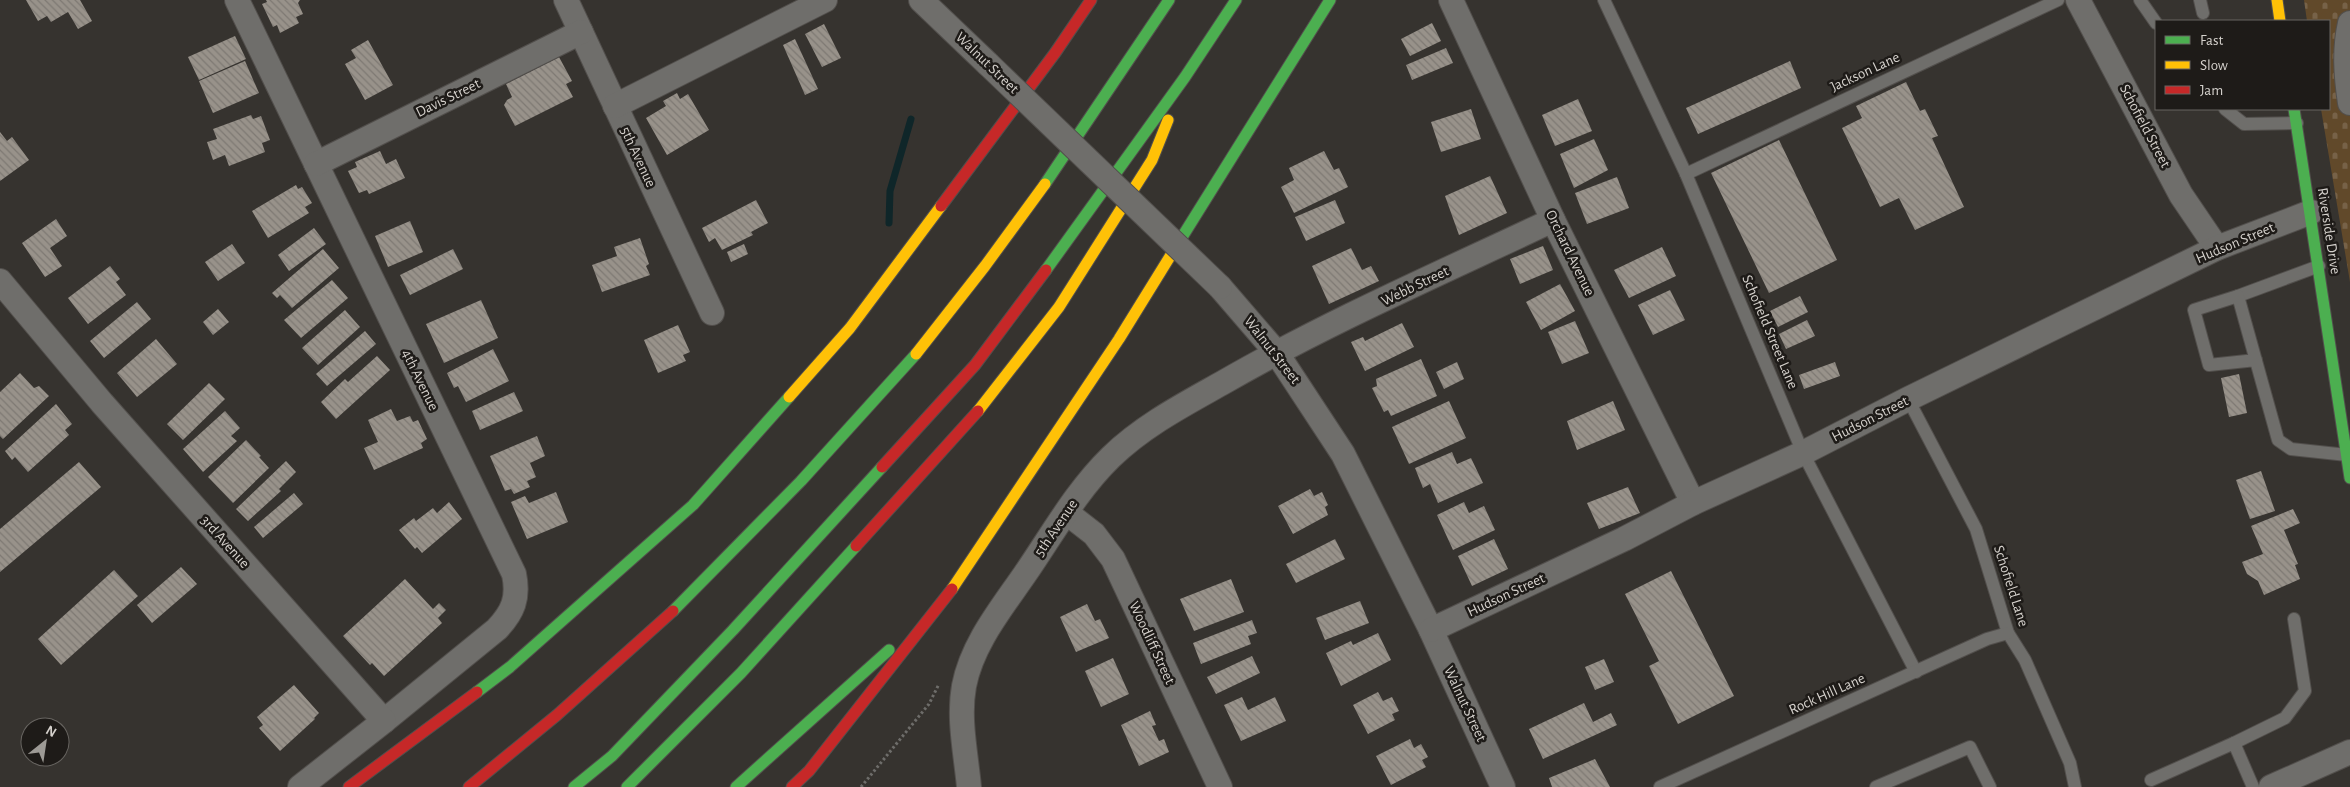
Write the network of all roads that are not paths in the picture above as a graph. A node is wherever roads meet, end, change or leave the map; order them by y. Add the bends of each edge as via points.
1 (237, 0) edge
2 (566, 0) edge
3 (825, 0) edge
4 (921, 0) edge
5 (1091, 0) edge
6 (1169, 0) edge
7 (1236, 0) edge
8 (1330, 0) edge
9 (1451, 0) edge
10 (1604, 0) edge
11 (2058, 0) edge
12 (2078, 0) edge
13 (2140, 0) edge
14 (2200, 0) edge
15 (2277, 0) edge
16 (2203, 13) dead end
17 (2280, 20) edge
18 (2155, 22) edge
19 (2350, 23) edge
20 (581, 32) junction
21 (1185, 77) junction
22 (2350, 103) edge
23 (615, 106) junction
24 (2226, 110) edge
25 (2294, 110) edge
26 (2296, 123) junction
27 (316, 164) junction
28 (1686, 174) junction
29 (2311, 212) junction
30 (1553, 220) junction
31 (2217, 248) junction
32 (2319, 266) junction
33 (0, 281) edge
34 (2238, 296) junction
35 (712, 313) dead end
36 (1276, 352) junction
37 (2256, 360) junction
38 (2344, 393) edge
39 (1908, 399) junction
40 (1802, 453) junction
41 (2347, 455) junction
42 (2350, 478) edge
43 (1692, 503) junction
44 (1067, 512) junction
45 (947, 598) junction
46 (2294, 619) dead end
47 (1431, 630) junction
48 (2008, 634) junction
49 (1916, 672) junction
50 (384, 721) junction
51 (2234, 743) junction
52 (2350, 752) edge
53 (2151, 780) dead end
54 (300, 787) edge
55 (349, 787) edge
56 (469, 787) edge
57 (574, 787) edge
58 (627, 787) edge
59 (736, 787) edge
60 (792, 787) edge
61 (969, 787) edge
62 (1220, 787) edge
63 (1503, 787) edge
64 (1660, 787) edge
65 (1876, 787) edge
66 (1990, 787) edge
67 (2075, 787) edge
68 (2253, 787) edge
69 (2271, 787) edge

1 - 27 street, 4th Avenue
2 - 20 street, 5th Avenue
3 - 23 street
4 - 36 street, Walnut Street, bridge via 1220,287
5 - 55 main road via 850,328 693,505 510,667
6 - 56 main road via 1025,213 918,351 853,426 678,607 579,697
7 - 21 main road
8 - 45 main road via 1119,339
9 - 30 street, Orchard Avenue
10 - 28 lane, Schofield Street Lane
11 - 28 lane, Jackson Lane
12 - 31 street, Schofield Street via 2181,196
13 - 18 lane
14 - 16 lane
15 - 17 main road
19 - 22 street via 2345,64
20 - 23 street, 5th Avenue
20 - 27 street, Davis Street
21 - 57 main road via 1078,228 975,365 733,630 612,756
21 - 58 main road via 1152,160 1059,307 1007,376 957,436 741,674
23 - 35 street, 5th Avenue
24 - 26 lane via 2244,124
25 - 26 main road, Riverside Drive
26 - 29 main road, Riverside Drive
27 - 50 street, 4th Avenue via 514,574 517,588 515,605 497,629
28 - 40 lane, Schofield Street Lane
29 - 31 street, Hudson Street
29 - 32 main road, Riverside Drive
30 - 36 street, Webb Street
30 - 43 street, Orchard Avenue
31 - 39 street, Hudson Street
32 - 34 lane
32 - 38 main road, Riverside Drive
33 - 50 street, 3rd Avenue via 102,402
34 - 37 lane
34 - 37 lane via 2194,310 2209,365
36 - 44 street, 5th Avenue via 1164,416 1131,439 1096,472
36 - 47 street, Walnut Street via 1343,454
37 - 41 lane via 2278,440 2291,449
38 - 41 main road, Riverside Drive
39 - 40 street, Hudson Street
39 - 48 lane, Schofield Lane via 1976,529
40 - 43 street, Hudson Street
40 - 49 lane, Schofield Street Lane
41 - 42 main road, Riverside Drive
43 - 47 street, Hudson Street via 1624,539
44 - 61 street, 5th Avenue via 987,630 969,667 962,707
44 - 62 street, Woodliff Street via 1094,534 1113,559
45 - 59 main road
45 - 60 main road via 809,771
46 - 51 lane via 2305,691 2285,718
47 - 63 street, Walnut Street
48 - 49 lane, Rock Hill Lane via 1987,639
48 - 67 lane, Schofield Lane via 2025,660 2070,762
49 - 64 lane, Rock Hill Lane
50 - 54 street
51 - 53 lane
51 - 68 lane
52 - 69 street
65 - 66 lane via 1970,747

